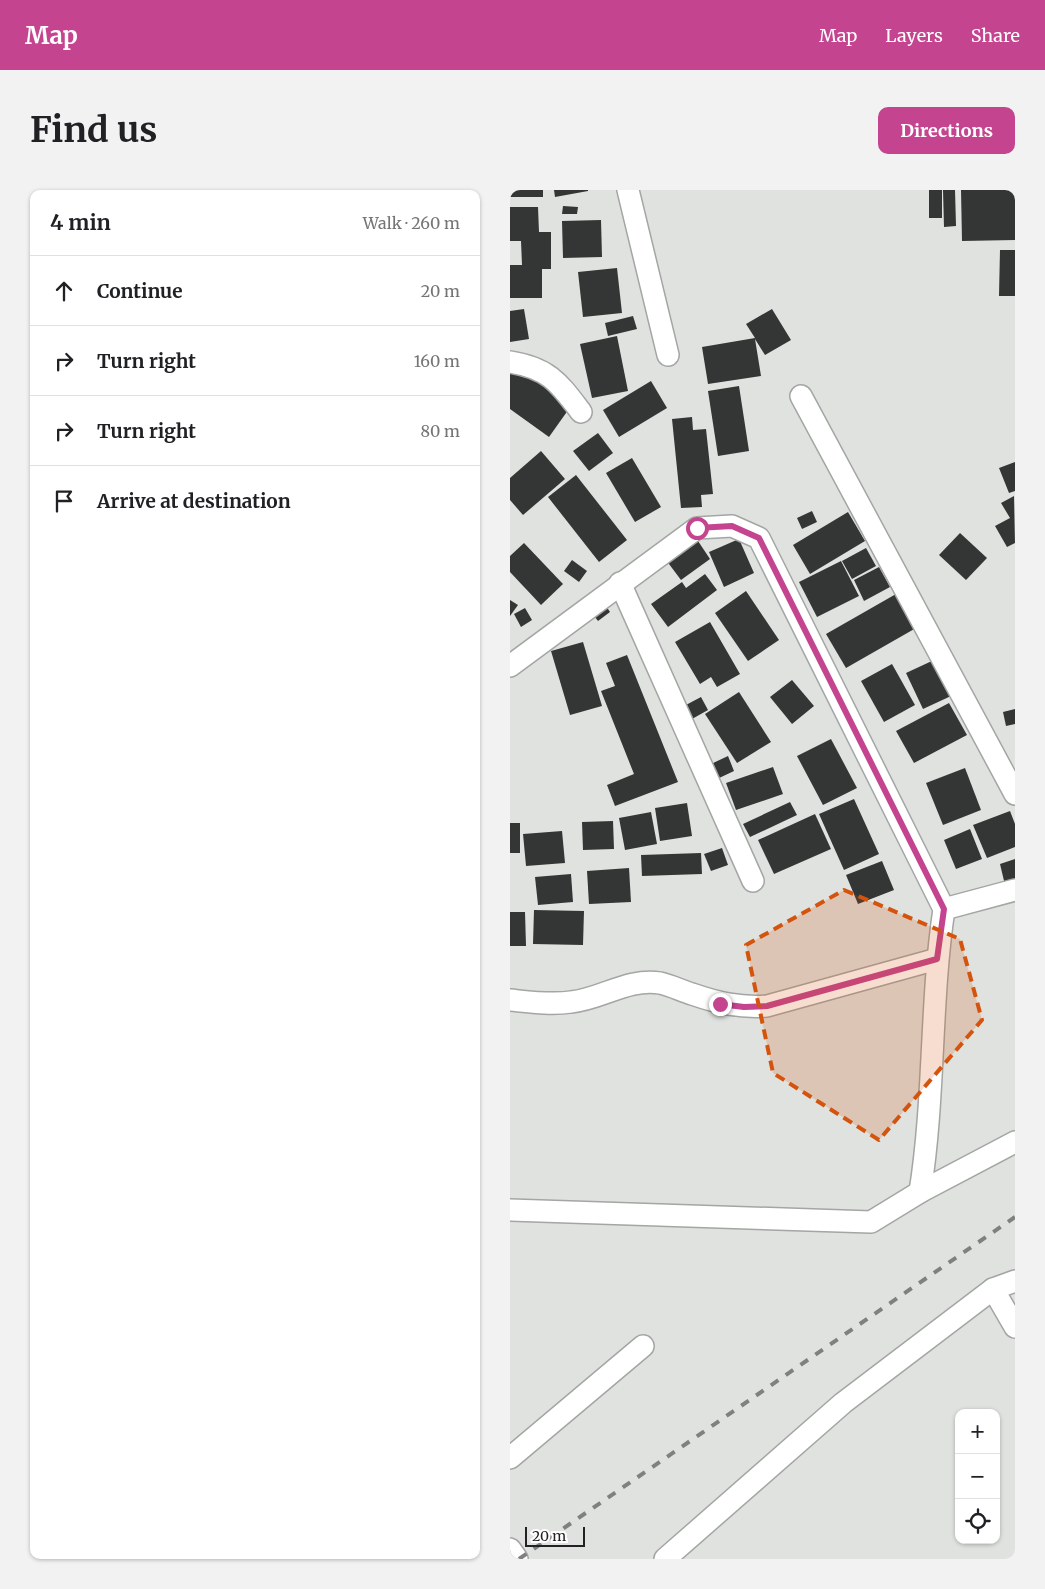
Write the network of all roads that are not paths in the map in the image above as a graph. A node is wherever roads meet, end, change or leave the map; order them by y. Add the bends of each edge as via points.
1 (628, 190) edge
2 (668, 355) dead end
3 (510, 362) edge
4 (801, 396) dead end
5 (581, 412) dead end
6 (620, 583) junction
7 (510, 666) edge
8 (1015, 794) edge
9 (753, 881) dead end
10 (1015, 890) edge
11 (944, 909) junction
12 (937, 959) junction
13 (510, 1000) edge
14 (1015, 1142) edge
15 (920, 1192) junction
16 (510, 1210) edge
17 (1015, 1281) edge
18 (993, 1289) junction
19 (1015, 1326) edge
20 (643, 1346) dead end
21 (510, 1458) edge
22 (510, 1549) edge
23 (516, 1559) edge
24 (665, 1559) edge

1 - 2 street
3 - 5 street via 537,368 557,381
4 - 8 street
6 - 7 street
6 - 9 street
6 - 11 street via 697,528 732,526 759,538
10 - 11 street
11 - 12 street
12 - 13 street via 767,1006 720,1004 660,983 627,984 572,1002
12 - 15 street via 927,1149
14 - 15 street
15 - 16 street via 871,1222
17 - 18 street
18 - 19 street
18 - 24 street via 844,1403
20 - 21 street
22 - 23 street

